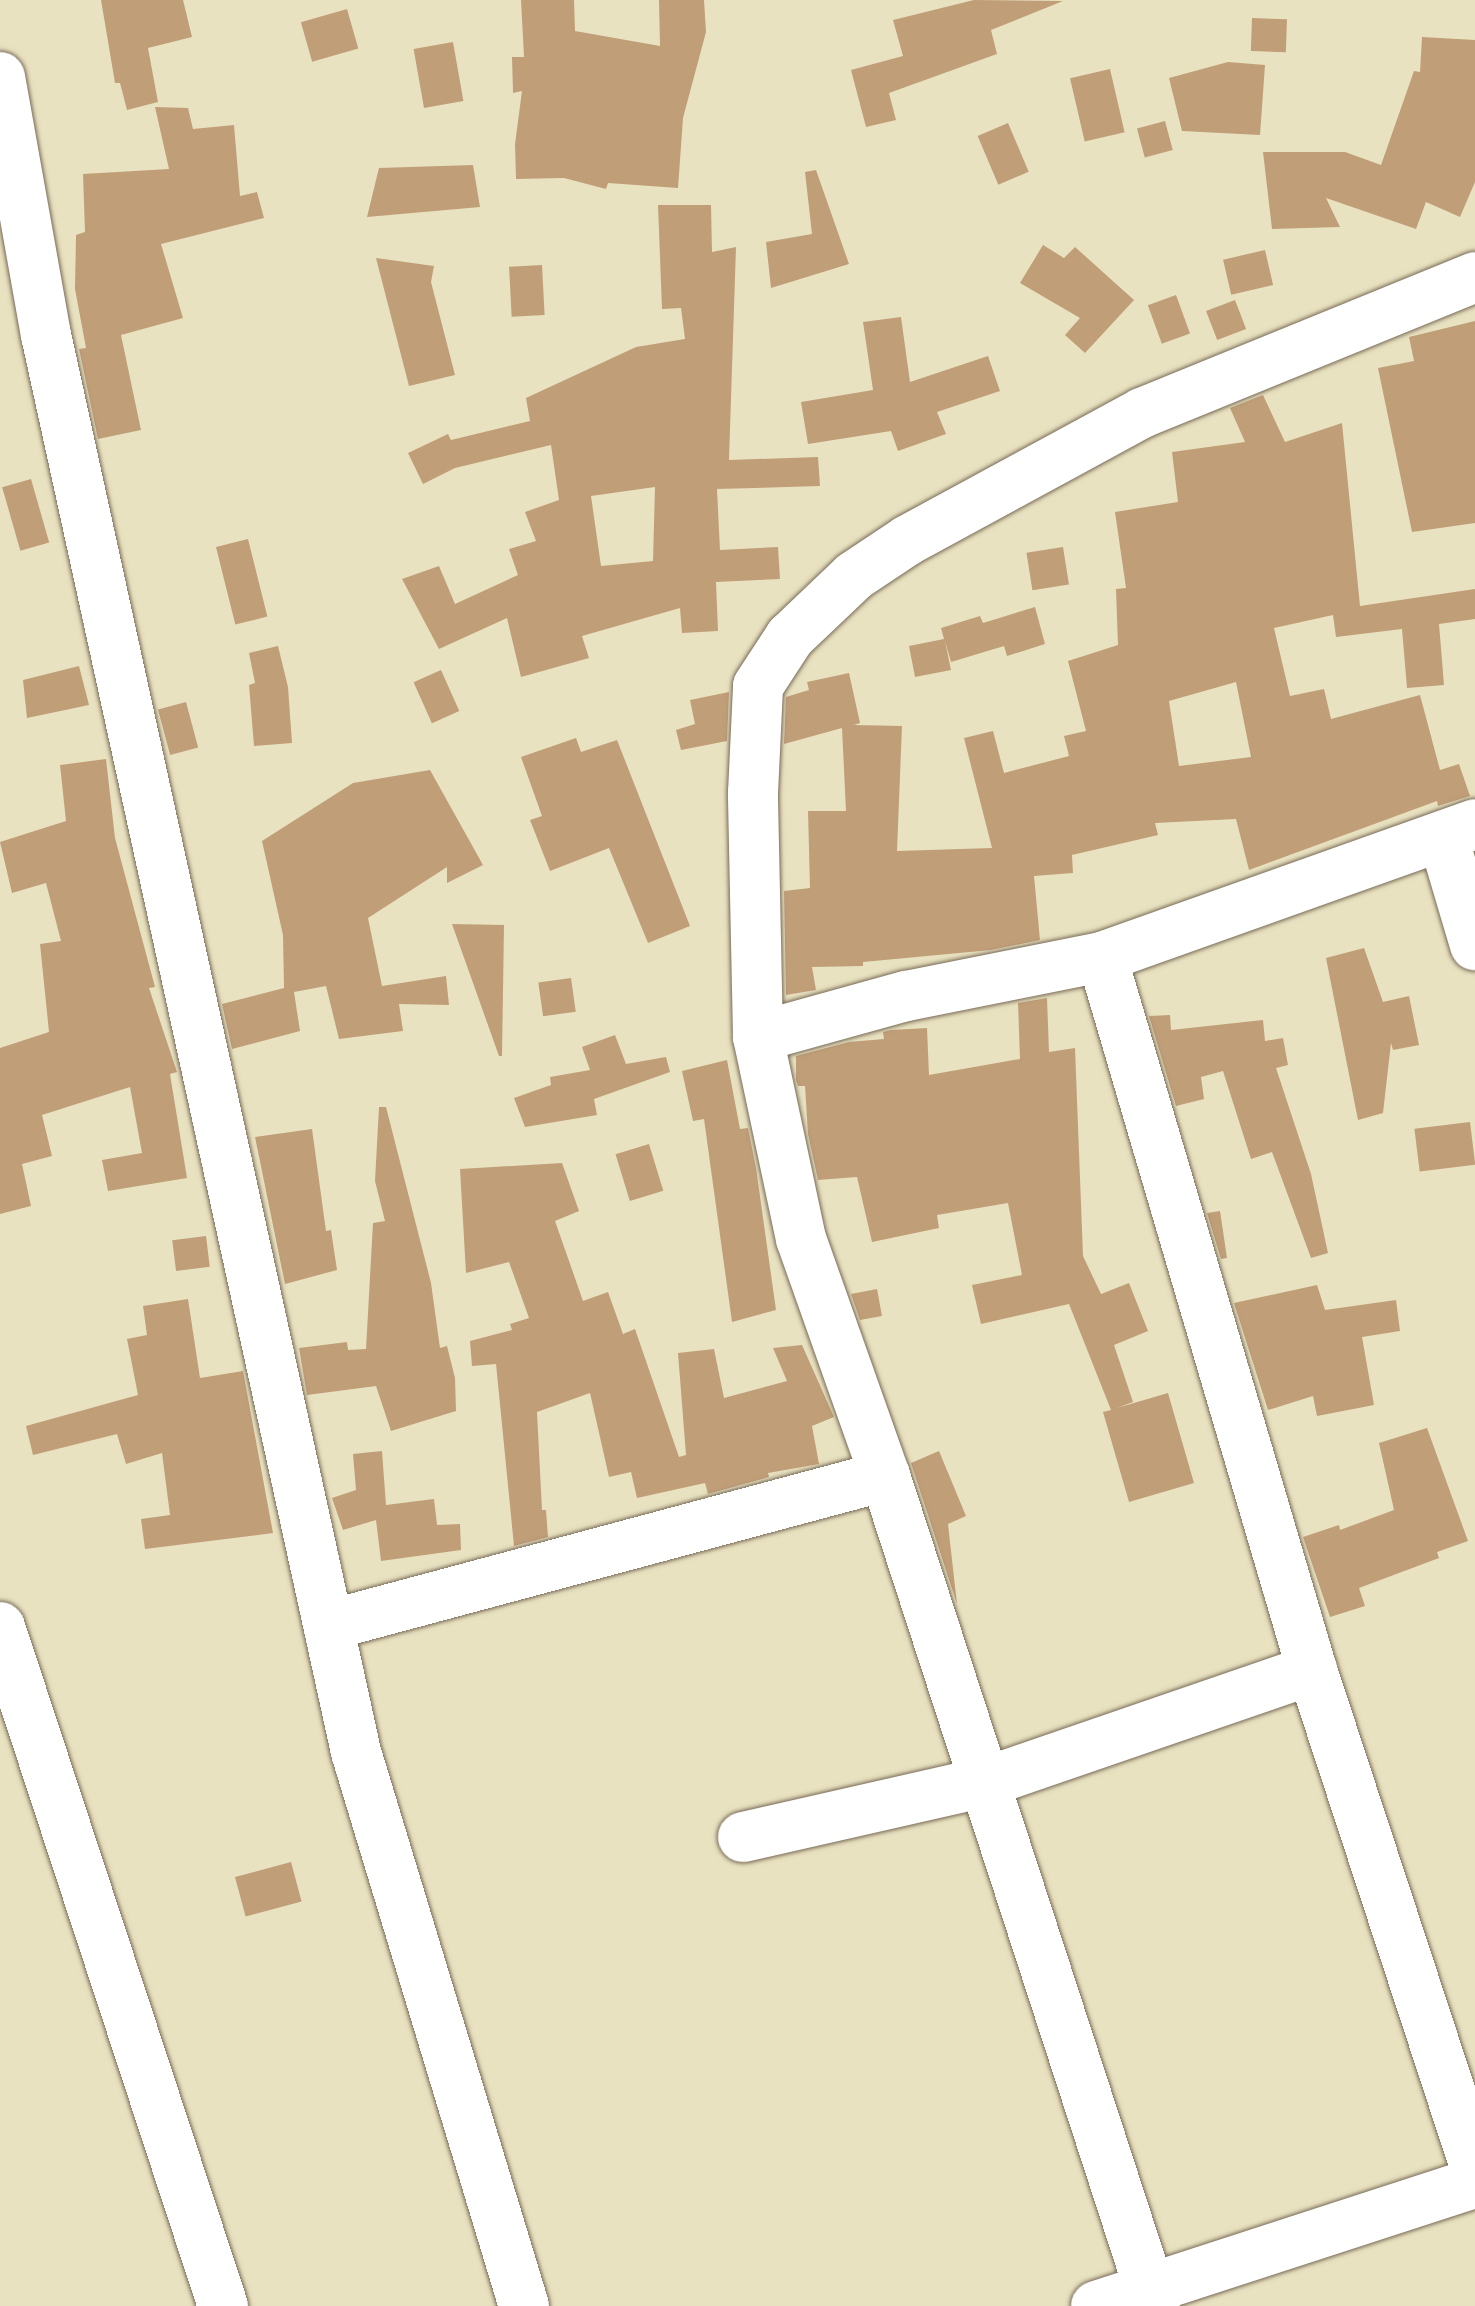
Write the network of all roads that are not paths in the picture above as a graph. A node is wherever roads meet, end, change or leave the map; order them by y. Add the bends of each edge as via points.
1 (0, 77) edge
2 (1475, 277) edge
3 (1459, 830) edge
4 (1475, 945) edge
5 (1102, 958) junction
6 (758, 1037) junction
7 (884, 1476) junction
8 (330, 1625) junction
9 (0, 1627) edge
10 (1312, 1670) junction
11 (986, 1782) junction
12 (743, 1837) dead end
13 (1475, 2168) edge
14 (1475, 2183) edge
15 (1152, 2297) edge
16 (223, 2306) edge
17 (524, 2306) edge
18 (1096, 2306) edge

1 - 8 street via 46,335
2 - 6 street via 1142,413 908,540 854,576 790,637 758,686 752,793
3 - 4 street
3 - 5 street
5 - 6 street via 906,996
5 - 10 street
6 - 7 street via 802,1239
7 - 8 street
7 - 11 street
8 - 17 street via 356,1752 399,1904
9 - 16 street
10 - 11 street
10 - 13 street
11 - 12 street
11 - 15 street
14 - 15 street
15 - 18 street

